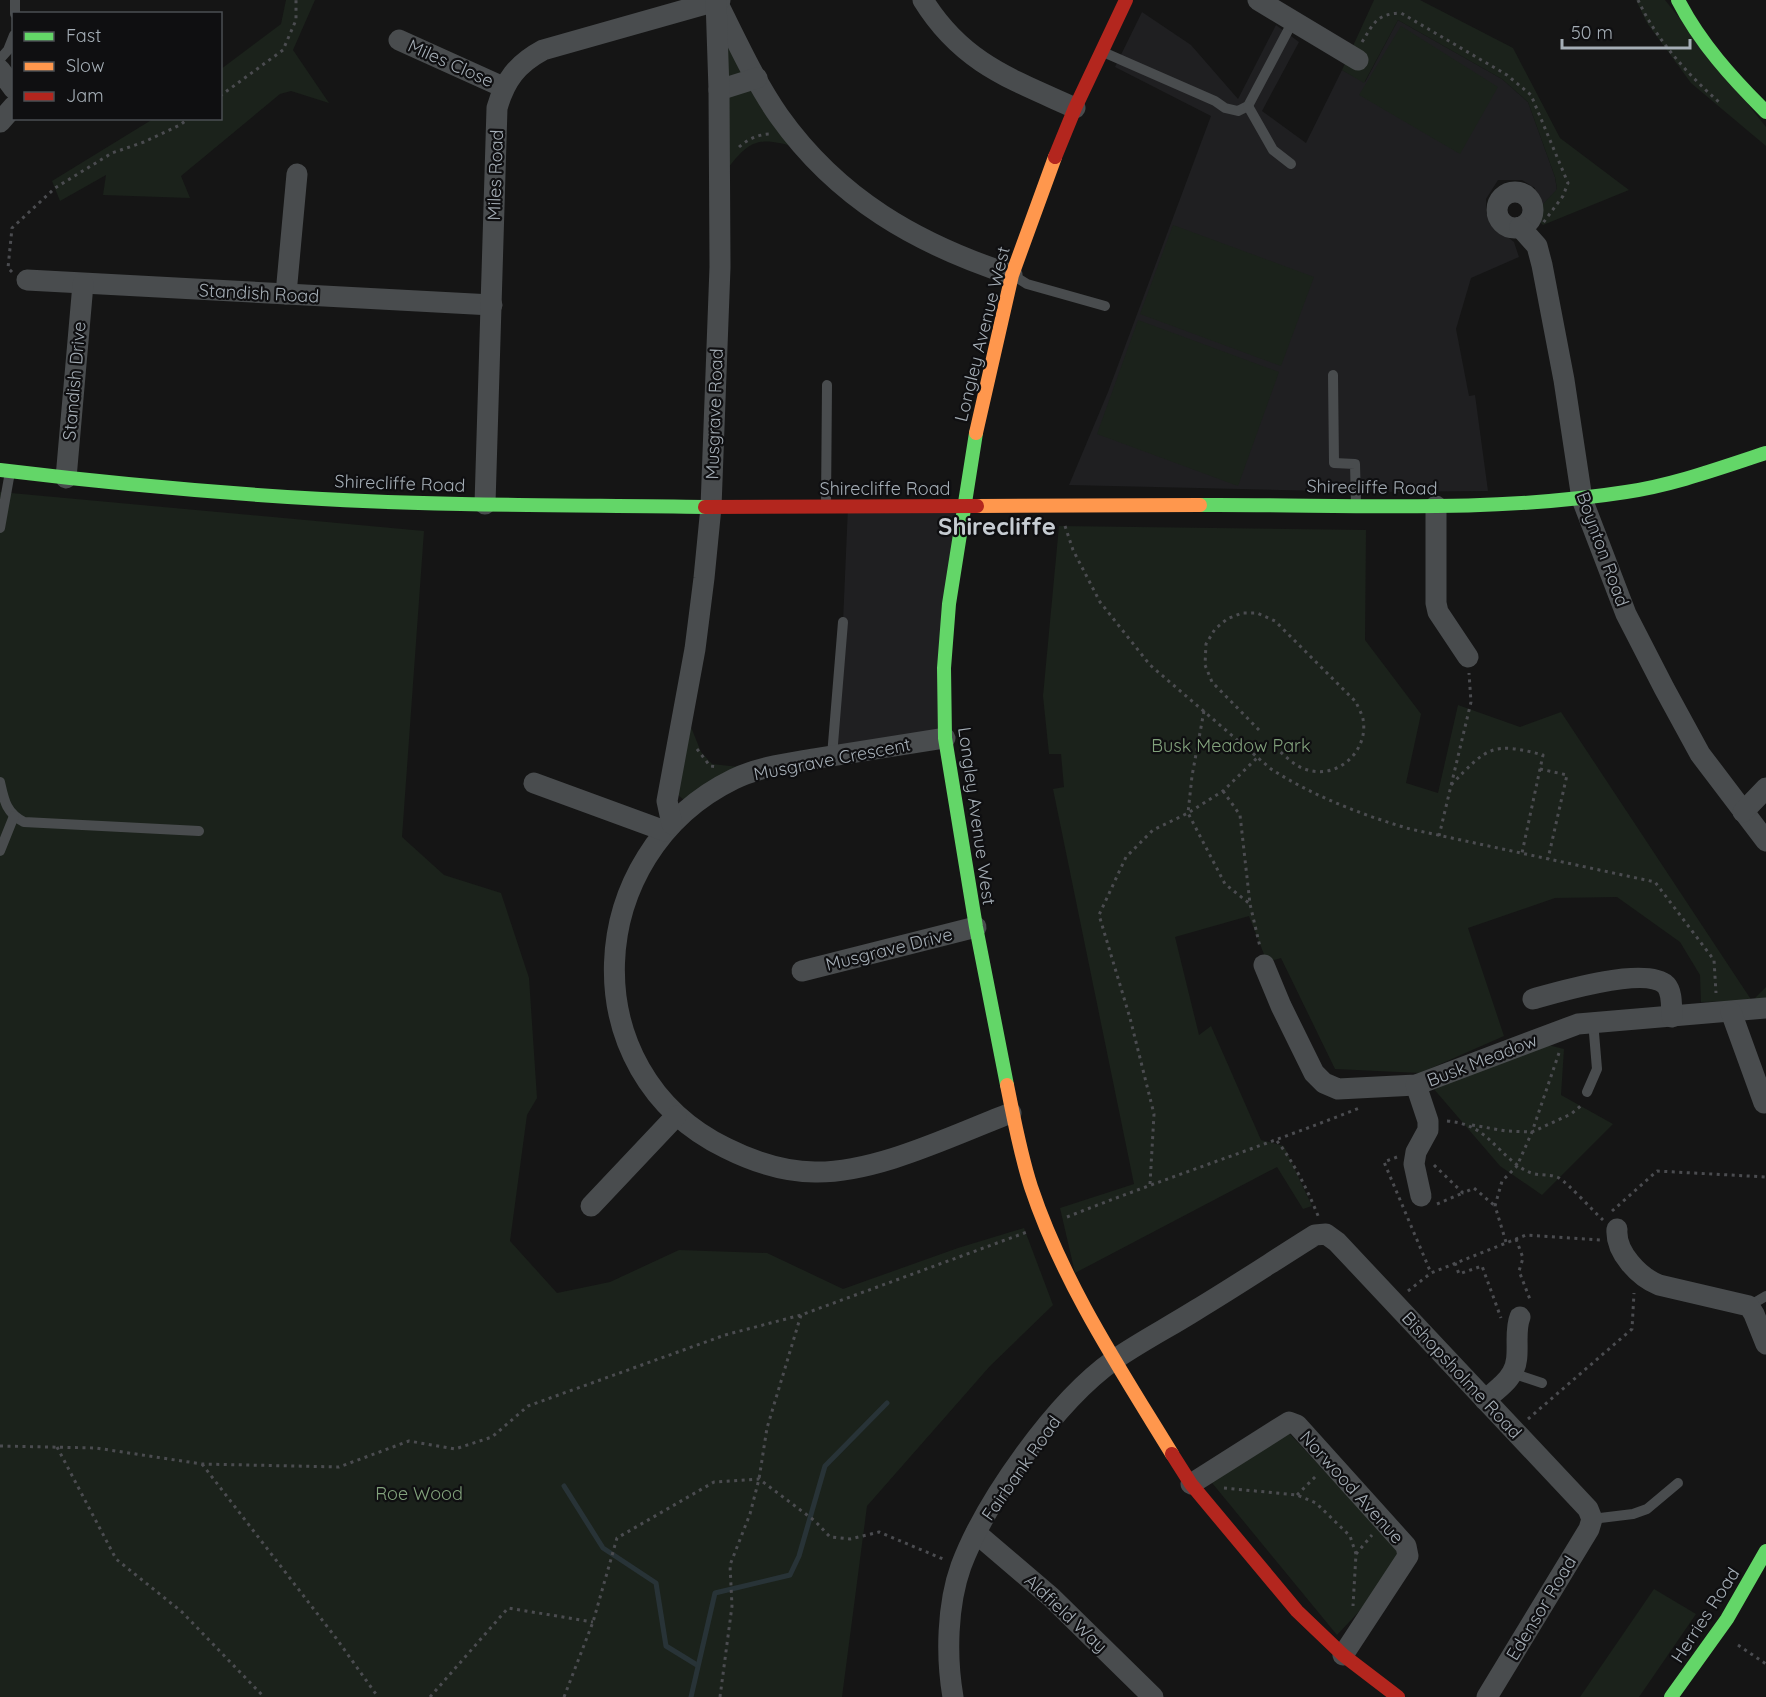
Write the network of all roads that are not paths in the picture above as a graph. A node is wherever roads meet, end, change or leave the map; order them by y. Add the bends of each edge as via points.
1 (718, 0) edge
2 (922, 0) edge
3 (1126, 0) edge
4 (1258, 0) edge
5 (1678, 0) edge
6 (1293, 21) junction
7 (399, 40) dead end
8 (12, 41) edge
9 (1101, 51) junction
10 (1356, 58) road end
11 (0, 59) edge
12 (0, 70) edge
13 (756, 78) junction
14 (12, 86) edge
15 (504, 87) junction
16 (719, 90) junction
17 (1248, 106) junction
18 (12, 108) edge
19 (1075, 108) junction
20 (1766, 112) edge
21 (0, 122) edge
22 (1292, 164) dead end
23 (297, 174) dead end
24 (1520, 227) dead end
25 (1012, 274) junction
26 (27, 280) road end
27 (83, 284) junction
28 (286, 294) junction
29 (492, 305) junction
30 (1105, 306) dead end
31 (1333, 375) dead end
32 (826, 385) dead end
33 (1766, 453) edge
34 (5, 470) edge
35 (66, 478) junction
36 (1582, 499) junction
37 (485, 504) junction
38 (1356, 505) junction
39 (962, 506) junction
40 (1436, 506) junction
41 (711, 507) junction
42 (826, 507) junction
43 (0, 528) edge
44 (843, 622) dead end
45 (1468, 657) road end
46 (945, 738) junction
47 (832, 756) junction
48 (0, 782) edge
49 (534, 783) dead end
50 (1766, 788) edge
51 (1743, 812) junction
52 (14, 816) junction
53 (668, 827) junction
54 (199, 831) dead end
55 (1766, 841) edge
56 (0, 850) edge
57 (976, 927) junction
58 (1264, 965) road end
59 (802, 971) dead end
60 (1533, 999) dead end
61 (1766, 1008) edge
62 (1724, 1012) junction
63 (1672, 1017) junction
64 (1593, 1022) junction
65 (1416, 1085) junction
66 (1587, 1092) road end
67 (1764, 1103) dead end
68 (1011, 1113) junction
69 (676, 1116) junction
70 (1421, 1196) dead end
71 (591, 1206) dead end
72 (1610, 1224) road end
73 (1326, 1234) joint
74 (1757, 1301) edge
75 (1510, 1318) road end
76 (1766, 1344) edge
77 (1113, 1360) junction
78 (1512, 1374) junction
79 (1542, 1383) dead end
80 (1485, 1400) junction
81 (1678, 1483) dead end
82 (1191, 1484) junction
83 (1592, 1519) junction
84 (976, 1533) junction
85 (1766, 1551) edge
86 (1343, 1655) junction
87 (953, 1697) edge
88 (1153, 1697) edge
89 (1398, 1697) edge
90 (1487, 1697) edge
91 (1671, 1697) edge

1 - 13 street
1 - 15 street, Miles Road via 543,50 527,58
1 - 16 street, Musgrave Road
2 - 19 street via 954,41 979,61
3 - 9 street, Longley Avenue West
4 - 6 street
5 - 20 street via 1737,84
6 - 10 street
6 - 17 lane
7 - 15 street, Miles Close
8 - 11 lane
9 - 17 lane via 1225,108 1238,111
9 - 19 street, Longley Avenue West
12 - 14 street
13 - 16 street
13 - 25 street via 799,141 865,204 902,229 972,261
15 - 29 street, Miles Road via 497,108
16 - 41 street, Musgrave Road via 720,267
17 - 22 lane via 1273,150
18 - 21 street
19 - 25 street, Longley Avenue West
23 - 28 street
24 - 36 street, Boynton Road via 1534,244 1542,265
25 - 30 lane via 1027,284
25 - 39 street, Longley Avenue West
26 - 27 street, Standish Road
27 - 28 street, Standish Road
27 - 35 street, Standish Drive
28 - 29 street, Standish Road
29 - 37 street, Miles Road
31 - 38 lane via 1335,463 1355,464
32 - 42 lane
33 - 36 street, Shirecliffe Road via 1687,478
34 - 35 street, Shirecliffe Road
34 - 43 lane
35 - 37 street, Shirecliffe Road via 323,499
36 - 40 street, Shirecliffe Road
36 - 51 street, Boynton Road via 1626,614 1664,688 1700,754
37 - 41 street, Shirecliffe Road
38 - 39 street, Shirecliffe Road
38 - 40 street, Shirecliffe Road
39 - 42 street, Shirecliffe Road
39 - 46 street, Longley Avenue West via 948,604
40 - 45 street via 1436,603
41 - 42 street, Shirecliffe Road
41 - 53 street, Musgrave Road via 700,613 667,801
44 - 47 lane
46 - 47 street, Musgrave Crescent
46 - 57 street, Longley Avenue West
47 - 53 street, Musgrave Crescent via 765,768 734,779
48 - 52 lane via 5,805
49 - 53 street
50 - 51 street
51 - 55 street, Boynton Road
52 - 54 lane via 24,822
52 - 56 lane
53 - 69 street, Musgrave Crescent via 645,858 627,893 614,960 615,992 632,1053
57 - 59 street, Musgrave Drive
57 - 68 street, Longley Avenue West
58 - 65 street, Busk Meadow via 1314,1074 1324,1083 1338,1089
60 - 63 street via 1601,981 1646,979 1666,986
61 - 62 street, Busk Meadow
62 - 63 street, Busk Meadow
62 - 67 street
63 - 64 street, Busk Meadow
64 - 65 street, Busk Meadow via 1563,1029
64 - 66 lane via 1597,1069
65 - 70 street via 1428,1121 1414,1164
68 - 69 street, Musgrave Crescent via 898,1156 854,1169 816,1172 779,1168 744,1157 708,1140
68 - 77 street, Longley Avenue West via 1032,1189 1076,1290
69 - 71 street
72 - 74 street via 1620,1248 1648,1281
73 - 77 street, Fairbank Road via 1315,1235
73 - 80 street, Bishopsholme Road
74 - 76 street via 1754,1314
75 - 78 street via 1517,1324
77 - 82 street
77 - 84 street, Fairbank Road via 1068,1401 1034,1442
78 - 79 lane
78 - 80 street
80 - 83 street, Bishopsholme Road via 1588,1509
81 - 83 lane via 1647,1509
82 - 86 street via 1297,1611
82 - 86 street, Norwood Avenue via 1289,1422 1297,1425 1406,1546 1408,1556
83 - 90 street, Edensor Road
84 - 87 street, Fairbank Road via 961,1567 948,1639
84 - 88 street, Aldfield Way via 1051,1597
85 - 91 street, Herries Road via 1718,1632
86 - 89 street

